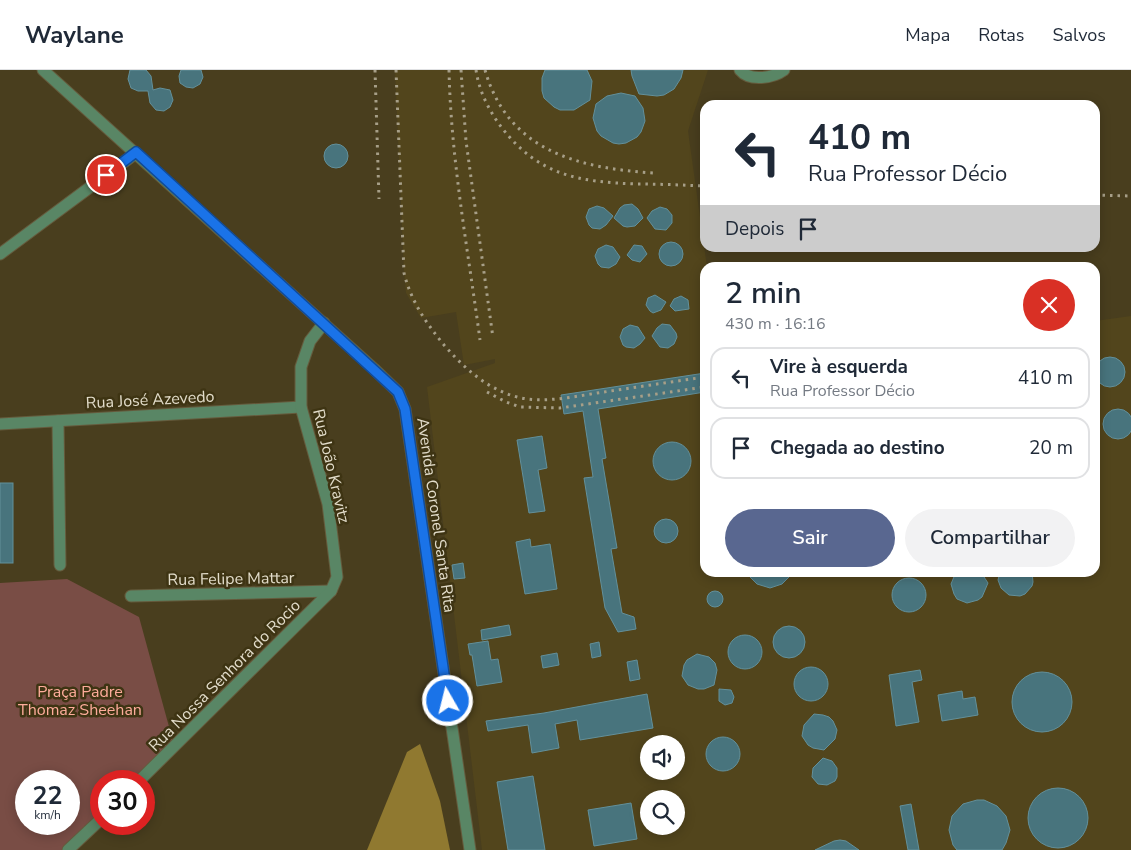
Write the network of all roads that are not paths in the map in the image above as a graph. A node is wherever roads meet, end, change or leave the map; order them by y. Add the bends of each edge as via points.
1 (43, 70) edge
2 (784, 70) edge
3 (742, 72) edge
4 (136, 152) junction
5 (0, 254) edge
6 (324, 324) junction
7 (301, 407) junction
8 (58, 421) junction
9 (0, 424) edge
10 (60, 566) dead end
11 (332, 591) junction
12 (131, 596) dead end
13 (150, 770) edge
14 (90, 829) edge
15 (68, 850) edge
16 (470, 850) edge

1 - 4 street, Avenida Coronel Santa Rita
2 - 3 street via 760,78
4 - 5 street
4 - 6 street, Avenida Coronel Santa Rita
6 - 7 street, Rua João Kravitz via 310,341 302,367
6 - 16 street, Avenida Coronel Santa Rita via 398,392 405,409
7 - 8 street, Rua José Azevedo
7 - 11 street, Rua João Kravitz via 328,504 336,576
8 - 9 street, Rua José Azevedo
8 - 10 street
11 - 12 street, Rua Felipe Mattar
11 - 13 street, Rua Nossa Senhora do Rocio
14 - 15 street

